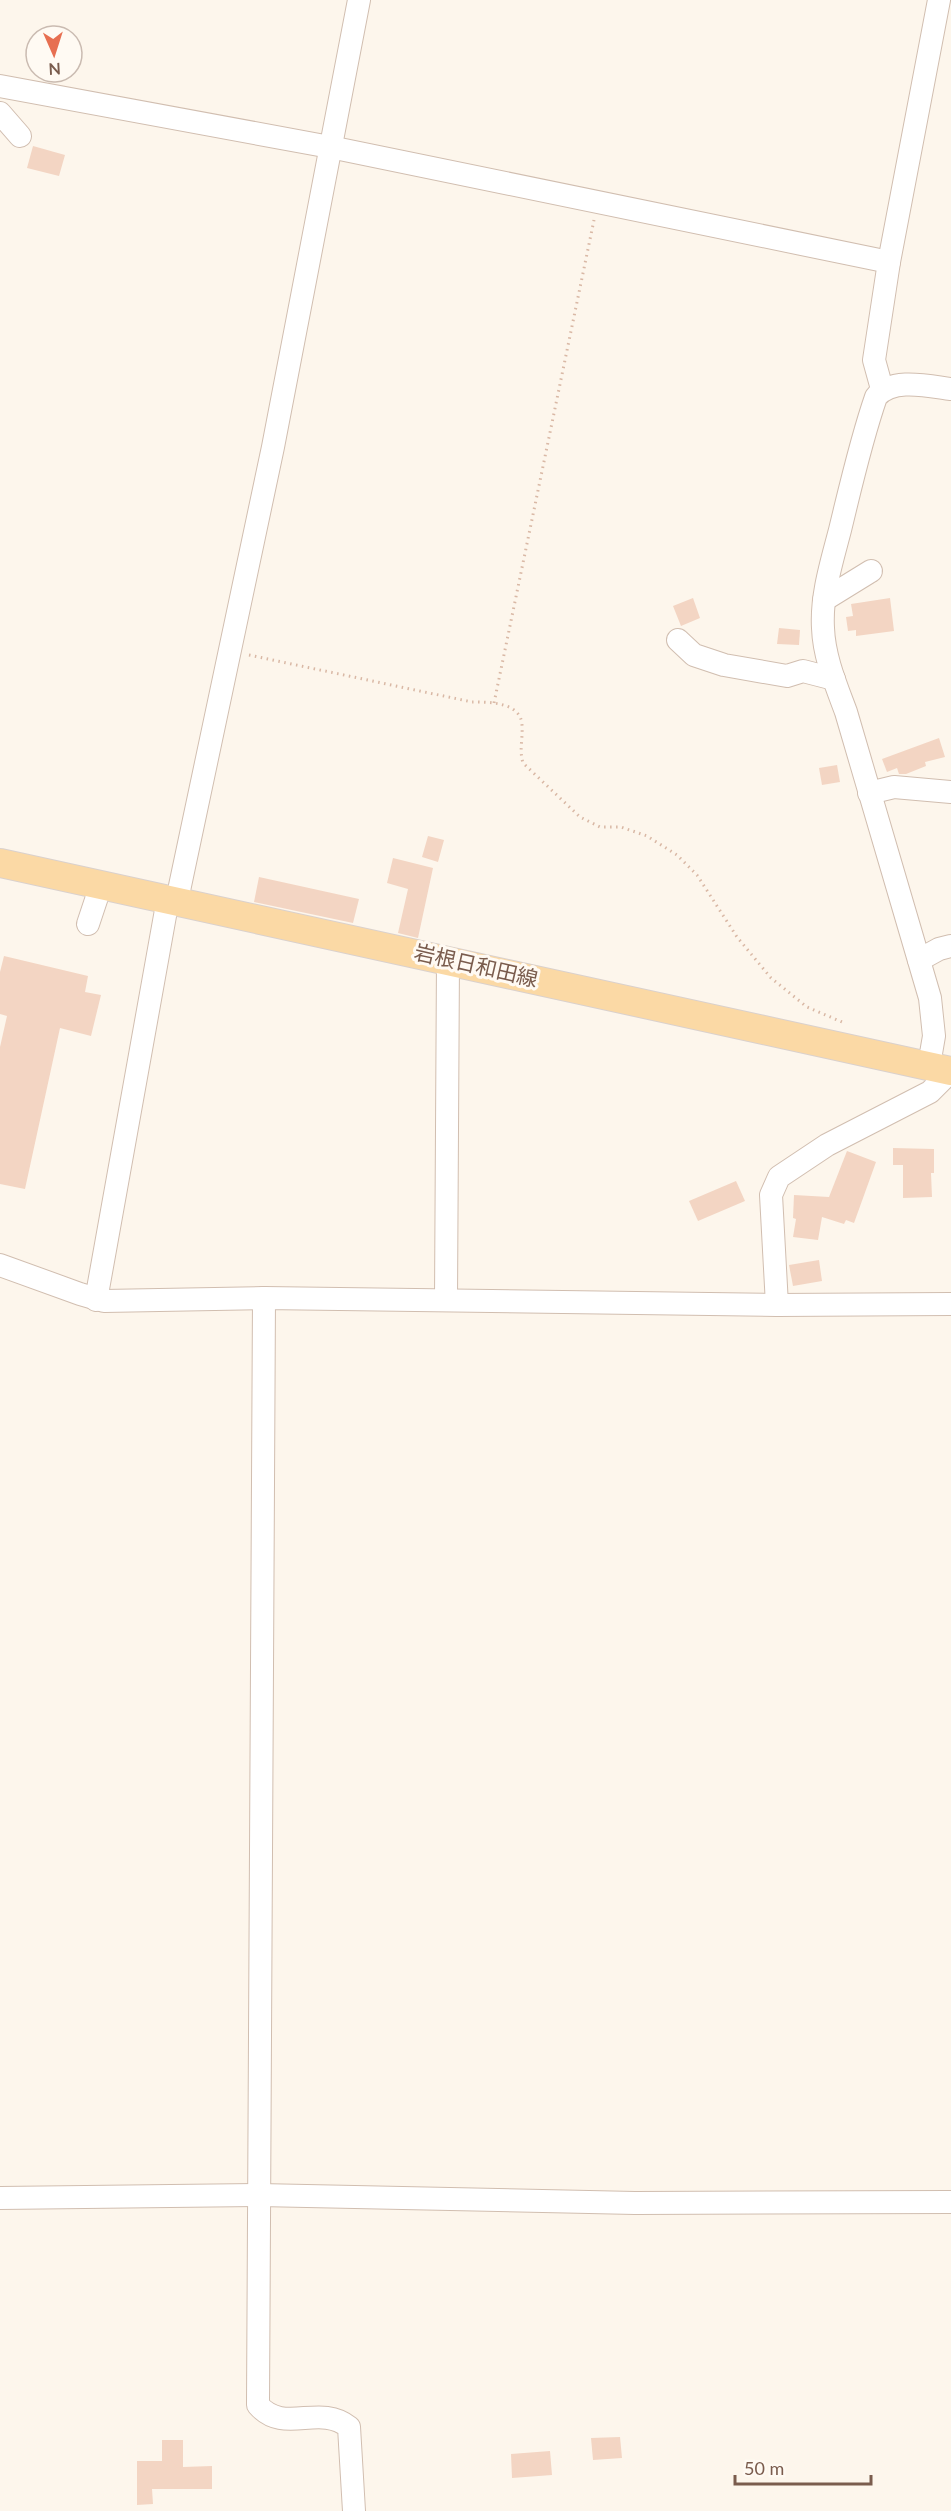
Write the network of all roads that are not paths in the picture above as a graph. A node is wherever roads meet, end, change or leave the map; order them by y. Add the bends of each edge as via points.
1 (359, 0) edge
2 (939, 0) edge
3 (0, 86) edge
4 (0, 113) edge
5 (20, 136) dead end
6 (330, 147) junction
7 (889, 262) junction
8 (882, 389) junction
9 (951, 389) edge
10 (870, 571) dead end
11 (825, 600) junction
12 (678, 640) dead end
13 (834, 679) junction
14 (951, 792) edge
15 (869, 793) junction
16 (0, 863) edge
17 (101, 885) junction
18 (172, 900) junction
19 (88, 924) dead end
20 (951, 946) edge
21 (448, 960) junction
22 (919, 960) junction
23 (944, 1069) edge
24 (0, 1265) edge
25 (264, 1298) junction
26 (96, 1300) junction
27 (446, 1300) junction
28 (951, 1304) edge
29 (777, 1305) junction
30 (259, 2194) junction
31 (0, 2198) edge
32 (951, 2202) edge
33 (354, 2511) edge

1 - 6 street
2 - 7 street
3 - 6 street
4 - 5 street
6 - 7 street
6 - 18 street via 273,447
7 - 8 street via 874,360
8 - 9 street via 919,385
8 - 11 street via 858,456
10 - 11 street
11 - 13 street via 825,649
12 - 13 street via 694,655 724,665 787,676 803,671
13 - 15 street
14 - 15 street via 894,787
15 - 22 street
16 - 17 main road, 岩根日和田線
17 - 18 main road, 岩根日和田線
17 - 19 street
18 - 21 main road, 岩根日和田線
18 - 26 street
20 - 22 street
21 - 23 main road, 岩根日和田線
21 - 27 street
22 - 23 street
23 - 29 street via 930,1092 827,1145 779,1177 771,1194
24 - 26 street
25 - 26 street
25 - 27 street
25 - 30 street
27 - 29 street
28 - 29 street
30 - 31 street
30 - 32 street via 635,2204
30 - 33 street via 258,2405 267,2415 331,2417 349,2427

